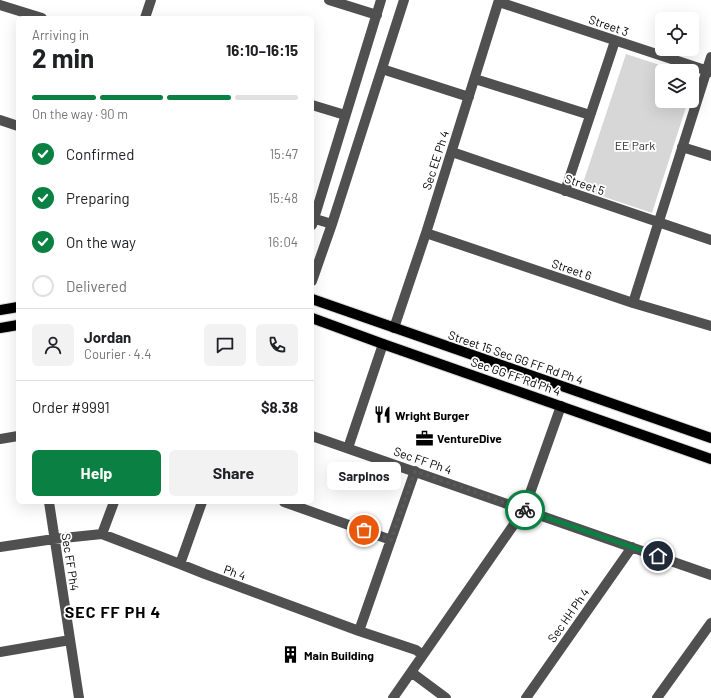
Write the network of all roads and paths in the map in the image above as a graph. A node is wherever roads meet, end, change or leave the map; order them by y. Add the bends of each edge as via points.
1 (151, 0) edge
2 (329, 0) edge
3 (381, 0) edge
4 (404, 0) edge
5 (499, 1) edge
6 (0, 5) edge
7 (377, 15) junction
8 (36, 16) edge
9 (146, 16) edge
10 (615, 41) junction
11 (711, 57) edge
12 (382, 69) junction
13 (709, 72) edge
14 (475, 79) junction
15 (469, 97) junction
16 (314, 106) edge
17 (345, 115) junction
18 (590, 115) junction
19 (0, 120) edge
20 (16, 125) edge
21 (682, 147) junction
22 (452, 152) junction
23 (711, 156) edge
24 (564, 191) junction
25 (314, 217) edge
26 (314, 220) edge
27 (657, 222) junction
28 (332, 224) junction
29 (426, 233) junction
30 (711, 240) edge
31 (314, 275) edge
32 (314, 300) edge
33 (633, 303) junction
34 (16, 307) edge
35 (0, 310) edge
36 (314, 319) edge
37 (16, 325) edge
38 (711, 326) edge
39 (0, 328) edge
40 (394, 328) junction
41 (383, 344) junction
42 (561, 406) junction
43 (16, 436) edge
44 (314, 437) edge
45 (711, 438) edge
46 (0, 439) edge
47 (348, 448) junction
48 (711, 459) edge
49 (415, 471) junction
50 (49, 504) edge
51 (113, 504) edge
52 (201, 504) edge
53 (290, 504) edge
54 (524, 510) junction
55 (102, 534) junction
56 (54, 539) junction
57 (391, 540) junction
58 (0, 547) edge
59 (632, 547) junction
60 (180, 564) junction
61 (711, 575) edge
62 (711, 623) edge
63 (359, 631) junction
64 (70, 640) junction
65 (0, 652) edge
66 (423, 655) junction
67 (411, 672) junction
68 (79, 698) edge
69 (393, 698) edge
70 (446, 698) edge
71 (526, 698) edge
72 (658, 698) edge

1 - 9 street
2 - 7 street
3 - 7 street
4 - 12 street
5 - 10 street, Street 3
5 - 14 street, Sec EE Ph 4
6 - 8 street
7 - 17 street
10 - 13 street, Street 3
10 - 18 street
11 - 13 street
12 - 15 street
12 - 28 street
13 - 21 street
14 - 15 street, Sec EE Ph 4
14 - 18 street
15 - 22 street, Sec EE Ph 4
16 - 17 street
17 - 25 street
18 - 24 street
19 - 20 street
21 - 23 street
21 - 27 street
22 - 24 street, Street 5
22 - 29 street, Sec EE Ph 4
24 - 27 street, Street 5
26 - 28 street
27 - 30 street, Street 5
27 - 33 street
28 - 31 street
29 - 33 street, Street 6
29 - 40 street, Sec EE Ph 4
32 - 40 main road, Street 15 Sec GG FF Rd Ph 4
33 - 38 street, Street 6
34 - 35 main road
36 - 41 main road, Sec GG FF Rd Ph 4
37 - 39 main road
40 - 45 main road, Street 15 Sec GG FF Rd Ph 4
41 - 42 main road, Sec GG FF Rd Ph 4
41 - 47 street
42 - 48 main road, Sec GG FF Rd Ph 4
42 - 54 street
43 - 46 street
44 - 47 street, Sec FF Ph 4
47 - 49 street, Sec FF Ph 4
49 - 54 street, Sec FF Ph 4
49 - 57 street
50 - 56 street, Sec FF Ph4
51 - 55 street
52 - 60 street
53 - 57 street
54 - 59 street, Sec FF Ph 4
54 - 66 street
55 - 56 street
55 - 60 street, Ph 4
56 - 58 street
56 - 64 street, Sec FF Ph4
57 - 63 street
59 - 61 street, Sec FF Ph 4
59 - 71 street, Sec HH Ph 4
60 - 63 street, Ph 4
62 - 72 street
63 - 66 street, Ph 4 via 416,650
64 - 65 street
64 - 68 street, Sec FF Ph4
66 - 67 street
67 - 69 street
67 - 70 street

